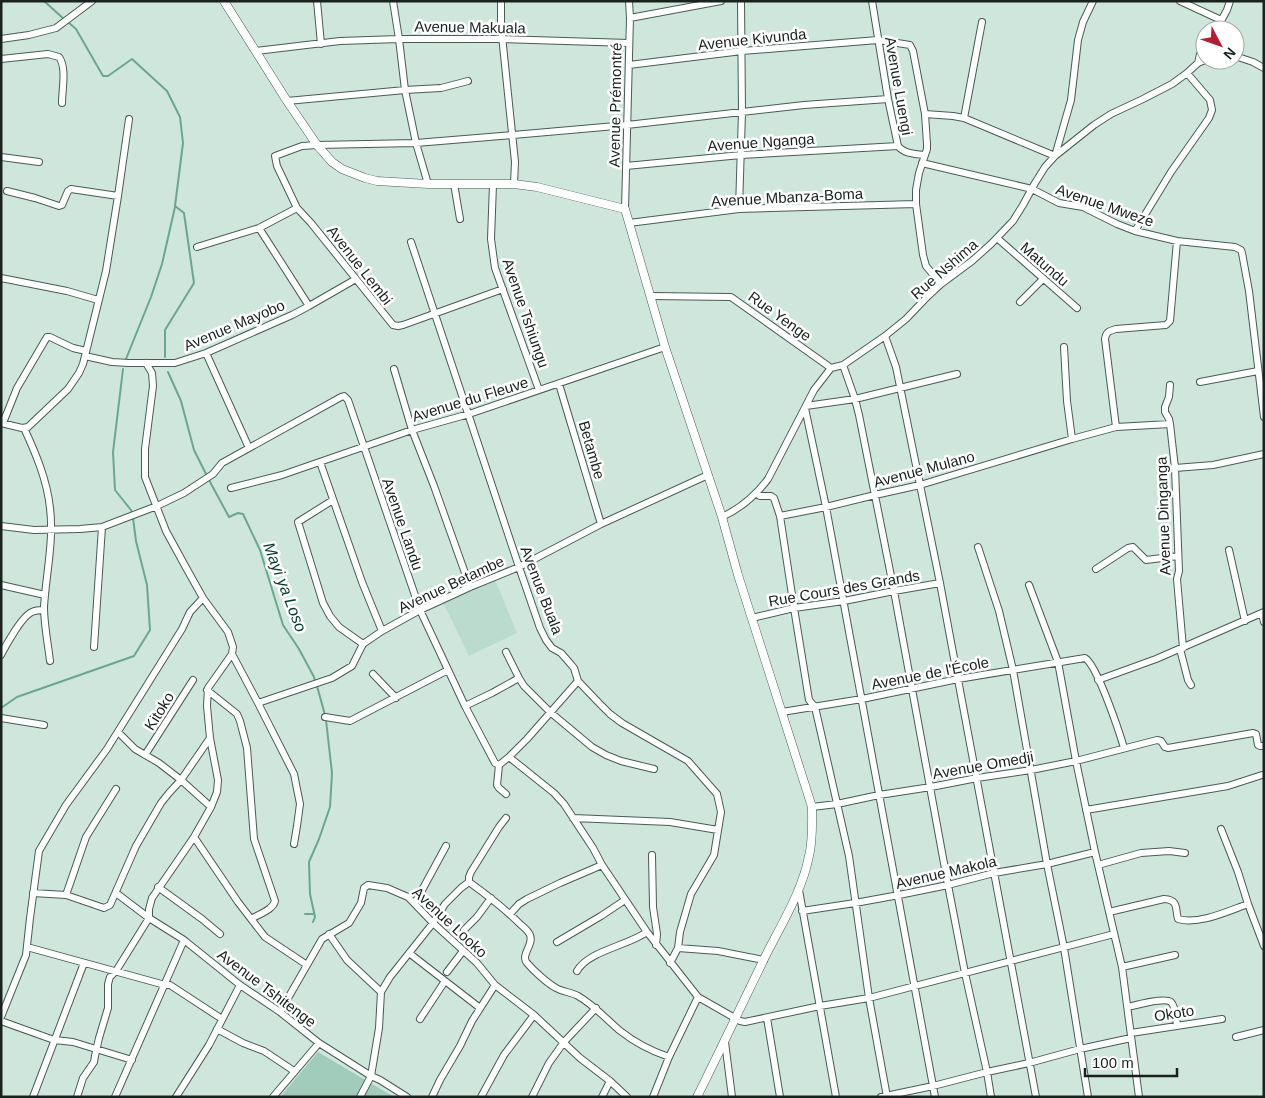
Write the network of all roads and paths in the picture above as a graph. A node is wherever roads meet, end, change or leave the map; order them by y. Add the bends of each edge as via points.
1 (92, 1) edge
2 (224, 1) edge
3 (317, 1) edge
4 (393, 1) edge
5 (501, 1) edge
6 (629, 1) edge
7 (721, 1) edge
8 (741, 1) edge
9 (872, 1) edge
10 (1093, 1) edge
11 (1180, 1) edge
12 (1230, 1) edge
13 (630, 18) junction
14 (1221, 20) joint
15 (982, 22) dead end
16 (1, 39) edge
17 (399, 39) junction
18 (503, 39) junction
19 (878, 40) junction
20 (629, 43) junction
21 (321, 44) junction
22 (256, 51) junction
23 (742, 52) junction
24 (1, 59) edge
25 (1245, 59) edge
26 (629, 65) junction
27 (1195, 66) edge
28 (1264, 68) edge
29 (1187, 74) junction
30 (468, 81) dead end
31 (405, 90) junction
32 (888, 99) junction
33 (287, 101) junction
34 (62, 103) dead end
35 (742, 112) junction
36 (924, 114) junction
37 (964, 118) junction
38 (129, 119) dead end
39 (627, 125) junction
40 (513, 135) junction
41 (416, 143) junction
42 (317, 145) junction
43 (898, 146) junction
44 (741, 155) junction
45 (925, 155) junction
46 (1, 156) edge
47 (1056, 156) junction
48 (39, 162) dead end
49 (922, 163) junction
50 (626, 166) junction
51 (428, 184) junction
52 (454, 184) junction
53 (493, 184) junction
54 (514, 184) junction
55 (1032, 189) junction
56 (7, 191) dead end
57 (118, 196) junction
58 (916, 204) junction
59 (298, 208) junction
60 (625, 209) junction
61 (739, 209) junction
62 (460, 219) dead end
63 (629, 223) junction
64 (259, 228) junction
65 (1135, 231) junction
66 (997, 238) junction
67 (1177, 241) junction
68 (411, 242) dead end
69 (197, 247) dead end
70 (1, 278) edge
71 (356, 278) junction
72 (1043, 279) junction
73 (941, 284) junction
74 (503, 289) junction
75 (651, 296) junction
76 (98, 300) junction
77 (1020, 302) dead end
78 (309, 306) junction
79 (1076, 308) dead end
80 (435, 313) junction
81 (885, 336) junction
82 (665, 347) junction
83 (1064, 347) dead end
84 (85, 353) junction
85 (206, 354) junction
86 (146, 363) junction
87 (843, 365) junction
88 (831, 368) junction
89 (394, 370) dead end
90 (1258, 370) junction
91 (957, 374) dead end
92 (1200, 382) dead end
93 (560, 384) junction
94 (1170, 385) dead end
95 (901, 388) junction
96 (539, 390) junction
97 (855, 399) junction
98 (805, 407) junction
99 (469, 414) junction
100 (1264, 417) edge
101 (2, 423) edge
102 (1170, 424) junction
103 (1116, 427) junction
104 (24, 428) junction
105 (412, 430) junction
106 (1072, 439) junction
107 (363, 446) junction
108 (249, 448) junction
109 (1264, 454) edge
110 (320, 462) junction
111 (1176, 468) junction
112 (708, 475) junction
113 (920, 485) junction
114 (231, 488) dead end
115 (756, 493) junction
116 (875, 495) junction
117 (333, 500) junction
118 (157, 506) junction
119 (826, 507) junction
120 (780, 516) junction
121 (722, 518) junction
122 (601, 524) junction
123 (1, 526) edge
124 (102, 528) junction
125 (51, 530) junction
126 (978, 547) dead end
127 (1229, 550) dead end
128 (1178, 556) junction
129 (519, 567) junction
130 (1096, 569) dead end
131 (940, 583) junction
132 (1, 585) edge
133 (1029, 585) dead end
134 (470, 587) junction
135 (894, 590) junction
136 (45, 595) junction
137 (203, 598) junction
138 (844, 601) junction
139 (794, 608) junction
140 (44, 610) junction
141 (420, 610) junction
142 (1263, 612) edge
143 (752, 618) junction
144 (1245, 621) junction
145 (1264, 622) edge
146 (382, 632) junction
147 (363, 644) junction
148 (94, 647) dead end
149 (1181, 648) junction
150 (506, 652) dead end
151 (232, 654) junction
152 (1, 655) edge
153 (50, 661) dead end
154 (1058, 662) junction
155 (448, 670) junction
156 (1012, 670) junction
157 (373, 674) dead end
158 (519, 678) junction
159 (958, 679) junction
160 (193, 680) dead end
161 (1098, 680) junction
162 (578, 681) junction
163 (1191, 685) dead end
164 (912, 689) junction
165 (208, 690) junction
166 (396, 698) junction
167 (862, 699) junction
168 (258, 702) junction
169 (465, 706) junction
170 (815, 707) junction
171 (550, 712) junction
172 (782, 712) junction
173 (326, 717) dead end
174 (1, 718) edge
175 (44, 725) dead end
176 (118, 732) junction
177 (210, 738) junction
178 (1264, 746) edge
179 (1124, 748) junction
180 (145, 755) junction
181 (509, 758) junction
182 (1076, 761) junction
183 (498, 765) junction
184 (654, 770) dead end
185 (1031, 770) junction
186 (1262, 775) dead end
187 (977, 778) junction
188 (181, 780) junction
189 (931, 787) junction
190 (116, 789) dead end
191 (506, 794) dead end
192 (879, 795) junction
193 (837, 804) junction
194 (211, 807) junction
195 (812, 807) junction
196 (1086, 810) junction
197 (506, 818) dead end
198 (573, 818) junction
199 (1221, 829) dead end
200 (718, 830) junction
201 (194, 837) junction
202 (294, 844) dead end
203 (446, 846) dead end
204 (1095, 852) junction
205 (1185, 853) dead end
206 (652, 855) dead end
207 (1047, 864) junction
208 (602, 865) junction
209 (1098, 865) junction
210 (994, 873) junction
211 (469, 882) junction
212 (948, 885) junction
213 (158, 887) junction
214 (799, 890) junction
215 (33, 893) junction
216 (116, 893) junction
217 (66, 895) junction
218 (899, 895) junction
219 (491, 898) junction
220 (625, 900) junction
221 (415, 903) junction
222 (855, 903) junction
223 (1248, 904) junction
224 (802, 910) junction
225 (1109, 912) junction
226 (510, 914) junction
227 (149, 918) junction
228 (251, 919) junction
229 (434, 923) junction
230 (464, 930) dead end
231 (647, 932) junction
232 (220, 934) dead end
233 (329, 934) junction
234 (1114, 934) junction
235 (184, 940) junction
236 (1263, 941) edge
237 (557, 942) dead end
238 (656, 945) junction
239 (27, 947) junction
240 (678, 948) junction
241 (1064, 948) junction
242 (463, 951) junction
243 (410, 953) junction
244 (1175, 955) dead end
245 (764, 960) junction
246 (1010, 961) junction
247 (84, 963) junction
248 (670, 963) junction
249 (307, 964) junction
250 (1122, 967) junction
251 (116, 971) junction
252 (446, 972) dead end
253 (577, 972) dead end
254 (965, 973) junction
255 (444, 981) junction
256 (240, 984) junction
257 (165, 985) junction
258 (495, 985) junction
259 (915, 986) junction
260 (381, 992) junction
261 (698, 996) junction
262 (869, 998) junction
263 (820, 1006) junction
264 (1128, 1007) junction
265 (480, 1008) junction
266 (596, 1008) junction
267 (280, 1012) junction
268 (2, 1013) edge
269 (534, 1015) junction
270 (767, 1018) junction
271 (222, 1019) junction
272 (420, 1019) dead end
273 (735, 1019) junction
274 (1222, 1019) dead end
275 (1, 1021) edge
276 (1177, 1026) junction
277 (217, 1029) junction
278 (1264, 1030) edge
279 (1131, 1035) junction
280 (1236, 1037) dead end
281 (54, 1040) junction
282 (564, 1042) junction
283 (725, 1042) junction
284 (319, 1043) junction
285 (96, 1048) junction
286 (1080, 1049) junction
287 (669, 1057) junction
288 (132, 1060) junction
289 (1029, 1063) junction
290 (294, 1071) junction
291 (986, 1072) junction
292 (371, 1076) junction
293 (610, 1081) junction
294 (933, 1086) junction
295 (396, 1094) edge
296 (885, 1096) edge
297 (33, 1097) edge
298 (77, 1097) edge
299 (115, 1097) edge
300 (176, 1097) edge
301 (272, 1097) edge
302 (360, 1097) edge
303 (407, 1097) edge
304 (432, 1097) edge
305 (481, 1097) edge
306 (532, 1097) edge
307 (602, 1097) edge
308 (627, 1097) edge
309 (653, 1097) edge
310 (697, 1097) edge
311 (732, 1097) edge
312 (780, 1097) edge
313 (836, 1097) edge
314 (936, 1097) edge
315 (990, 1097) edge
316 (1036, 1097) edge
317 (1088, 1097) edge
318 (1139, 1097) edge

1 - 16 street via 52,30
2 - 22 street
3 - 21 street
4 - 17 street
5 - 18 street
6 - 13 street, Avenue Prémontré
7 - 13 street
8 - 23 street
9 - 19 street, Avenue Luengi
10 - 47 street via 1078,40 1071,100
11 - 14 street
12 - 14 street
13 - 20 street, Avenue Prémontré
15 - 37 street
17 - 18 street, Avenue Makuala
17 - 21 street
17 - 31 street, Avenue Makuala
18 - 20 street, Avenue Makuala
18 - 40 street
19 - 23 street, Avenue Kivunda
19 - 32 street, Avenue Luengi
19 - 36 street, Avenue Kivunda via 912,47
20 - 26 street, Avenue Prémontré
21 - 22 street
22 - 33 street
23 - 26 street, Avenue Kivunda
23 - 35 street
24 - 34 street via 48,54 59,57 64,68
25 - 28 street
26 - 39 street, Avenue Prémontré
27 - 29 street, Rue Nshima
29 - 47 street, Rue Nshima via 1104,118
29 - 65 street via 1210,100 1212,110
30 - 31 street via 441,88
31 - 33 street
31 - 41 street, Avenue Makuala
32 - 35 street
32 - 43 street, Avenue Luengi
33 - 42 street
35 - 39 street
35 - 44 street
36 - 37 street
36 - 45 street
37 - 47 street
38 - 57 street
39 - 40 street
39 - 50 street, Avenue Prémontré
40 - 41 street
40 - 54 street
41 - 42 street
41 - 51 street, Avenue Makuala
42 - 51 street via 342,169 365,178
42 - 59 street, Avenue Lembi via 302,146 275,156
43 - 44 street, Avenue Nganga
43 - 45 street, Avenue Luengi via 905,152
44 - 50 street, Avenue Nganga
44 - 61 street
45 - 49 street
46 - 48 street
47 - 55 street, Rue Nshima
49 - 55 street, Avenue Mweze
49 - 58 street
50 - 60 street, Avenue Prémontré
51 - 52 street
52 - 53 street
52 - 62 street
53 - 54 street
53 - 74 street, Avenue Tshiungu via 491,239 495,268
54 - 60 street
55 - 65 street, Avenue Mweze via 1058,203 1083,207
55 - 66 street, Rue Nshima via 1013,221
56 - 57 street via 61,206 71,188
57 - 76 street
58 - 61 street, Avenue Mbanza-Boma
58 - 73 street via 926,266
59 - 64 street
59 - 71 street, Avenue Lembi
60 - 63 street
61 - 63 street, Avenue Mbanza-Boma
63 - 75 street
64 - 69 street
64 - 78 street
65 - 67 street, Avenue Mweze
66 - 72 street, Matundu
66 - 73 street, Rue Nshima
67 - 90 street, Avenue Mweze via 1241,250
67 - 103 street via 1169,323 1116,329 1106,335
68 - 80 street, Avenue Buala
70 - 76 street
71 - 78 street, Avenue Mayobo
71 - 80 street, Avenue Lembi via 393,325
72 - 77 street
72 - 79 street, Matundu
73 - 81 street, Rue Nshima
74 - 80 street, Avenue Lembi
74 - 96 street, Avenue Tshiungu
75 - 82 street
75 - 88 street, Rue Yenge via 731,297
76 - 84 street
78 - 85 street, Avenue Mayobo
80 - 99 street, Avenue Buala
81 - 87 street, Rue Nshima
81 - 95 street
82 - 93 street, Avenue du Fleuve
82 - 112 street
83 - 106 street
84 - 86 street, Avenue Mayobo via 112,362
84 - 101 street, Avenue Mayobo via 47,337 17,388
84 - 104 street via 80,372 68,389
85 - 86 street, Avenue Mayobo via 175,362
85 - 108 street
86 - 118 street via 154,386 145,449 145,477
87 - 88 street, Rue Nshima
87 - 97 street
88 - 98 street
89 - 105 street
90 - 92 street
90 - 100 street, Avenue Mweze
91 - 95 street
93 - 96 street, Avenue du Fleuve
93 - 122 street, Betambe
94 - 102 street, Avenue Dinganga via 1165,412
95 - 97 street
95 - 113 street
96 - 99 street, Avenue du Fleuve
97 - 98 street
97 - 116 street
98 - 115 street via 768,479
98 - 119 street
99 - 105 street, Avenue du Fleuve
99 - 129 street, Avenue Buala
101 - 104 street
102 - 103 street, Avenue Mulano
102 - 111 street, Avenue Dinganga
103 - 106 street, Avenue Mulano
104 - 125 street via 48,491
105 - 107 street, Avenue du Fleuve
105 - 134 street
106 - 113 street, Avenue Mulano
107 - 108 street, Avenue Landu via 344,396
107 - 110 street, Avenue du Fleuve
107 - 141 street, Avenue Landu
108 - 118 street via 222,463 213,474 184,493
109 - 111 street via 1213,465
110 - 114 street, Avenue du Fleuve
110 - 117 street
111 - 128 street, Avenue Dinganga
112 - 121 street
112 - 122 street, Avenue Betambe
113 - 116 street, Avenue Mulano
113 - 131 street
115 - 120 street via 774,498
115 - 121 street
116 - 119 street, Avenue Mulano
116 - 135 street
117 - 146 street
117 - 147 street via 298,522 323,603 339,627
118 - 124 street
118 - 137 street via 166,531
119 - 120 street, Avenue Mulano
119 - 138 street
120 - 139 street
121 - 143 street
122 - 129 street, Avenue Betambe
123 - 125 street
124 - 125 street
124 - 148 street
125 - 136 street
126 - 156 street via 999,611
127 - 144 street
128 - 130 street via 1146,560 1133,547
128 - 149 street, Avenue Dinganga
129 - 134 street, Avenue Betambe
129 - 162 street, Avenue Buala via 546,640 574,668
131 - 135 street, Rue Cours des Grands
131 - 159 street
132 - 136 street
133 - 154 street
134 - 141 street, Avenue Betambe
135 - 138 street, Rue Cours des Grands
135 - 164 street
136 - 140 street
137 - 151 street via 228,632
137 - 176 street via 190,612
138 - 139 street, Rue Cours des Grands
138 - 167 street
139 - 143 street, Rue Cours des Grands
139 - 170 street via 809,700
140 - 152 street via 29,613
140 - 153 street
141 - 146 street, Avenue Betambe
141 - 155 street, Avenue Landu
142 - 144 street
142 - 145 street
143 - 172 street
144 - 149 street
146 - 147 street, Avenue Betambe
147 - 168 street via 352,666 332,678
149 - 161 street
149 - 163 street, Avenue Dinganga
150 - 158 street
151 - 165 street
151 - 168 street
154 - 156 street, Avenue de l'École
154 - 161 street, Avenue de l'École via 1085,658
154 - 182 street
155 - 166 street
155 - 169 street, Avenue Landu
156 - 159 street, Avenue de l'École
156 - 185 street
157 - 166 street
158 - 169 street
158 - 171 street
159 - 164 street, Avenue de l'École
159 - 187 street
160 - 180 street, Kitoko
161 - 179 street
162 - 171 street
162 - 200 street, Avenue Buala via 622,723 694,767 717,794 721,812
164 - 167 street, Avenue de l'École
164 - 189 street
165 - 177 street
165 - 228 street via 237,714 247,748 254,839 275,901 272,907
166 - 173 street via 350,720
167 - 170 street, Avenue de l'École
167 - 192 street
168 - 202 street via 291,767 296,784 300,804
169 - 183 street, Avenue Landu
170 - 172 street, Avenue de l'École
170 - 193 street
171 - 181 street
171 - 184 street via 606,755
172 - 195 street
174 - 175 street
176 - 180 street
176 - 215 street via 66,805 39,852
177 - 188 street
177 - 194 street via 218,786
178 - 179 street, Avenue Omedji via 1258,745 1253,733 1168,748 1162,740
179 - 182 street, Avenue Omedji
180 - 188 street
181 - 183 street
181 - 198 street via 554,793
182 - 185 street, Avenue Omedji
182 - 196 street
183 - 191 street via 497,785
185 - 187 street, Avenue Omedji
185 - 207 street
186 - 196 street via 1228,786
187 - 189 street, Avenue Omedji
187 - 210 street
188 - 194 street
188 - 216 street via 149,823
189 - 192 street, Avenue Omedji
189 - 212 street
190 - 217 street via 86,837
192 - 193 street, Avenue Omedji
192 - 218 street
193 - 195 street, Avenue Omedji
193 - 222 street via 849,856
194 - 201 street
195 - 214 street via 809,856
196 - 204 street
197 - 211 street via 471,872
198 - 200 street via 670,822
198 - 208 street
199 - 223 street
200 - 240 street, Avenue Buala via 714,855 691,894
201 - 213 street
201 - 228 street
203 - 221 street
204 - 207 street, Avenue Makola
204 - 209 street
205 - 209 street via 1141,853
206 - 238 street
207 - 210 street, Avenue Makola
207 - 241 street
208 - 220 street
208 - 226 street via 528,899
209 - 225 street
210 - 212 street, Avenue Makola
210 - 246 street
211 - 219 street
211 - 229 street via 446,904
212 - 218 street, Avenue Makola
212 - 254 street
213 - 227 street via 150,902
213 - 232 street
214 - 224 street
214 - 245 street
215 - 217 street
215 - 239 street
216 - 217 street via 110,905 104,908
216 - 227 street, Avenue Tshitenge
218 - 222 street, Avenue Makola
218 - 259 street
219 - 226 street
219 - 230 street
220 - 231 street
220 - 237 street
221 - 229 street, Avenue Looko
221 - 233 street, Avenue Looko via 387,888 368,885 350,923
222 - 224 street, Avenue Makola
222 - 262 street
223 - 225 street via 1200,920 1178,919 1171,899
223 - 236 street
224 - 263 street
225 - 234 street
226 - 266 street via 530,934 525,962 557,989 576,994
227 - 235 street, Avenue Tshitenge
227 - 251 street
228 - 249 street via 265,937
229 - 242 street, Avenue Looko
229 - 243 street
231 - 238 street
231 - 253 street via 587,960
233 - 249 street, Avenue Looko via 322,938
233 - 260 street via 348,960
234 - 241 street
234 - 250 street
235 - 256 street, Avenue Tshitenge
235 - 257 street
238 - 248 street
239 - 247 street
239 - 268 street
240 - 245 street via 718,951
240 - 248 street, Avenue Buala
241 - 246 street
241 - 286 street
242 - 252 street
242 - 258 street, Avenue Looko
243 - 255 street
243 - 260 street
244 - 250 street
245 - 273 street
246 - 254 street
246 - 289 street
247 - 251 street
247 - 281 street
248 - 261 street
249 - 267 street, Avenue Looko
250 - 264 street
251 - 257 street
251 - 285 street via 108,984 108,1008
254 - 259 street
254 - 291 street
255 - 265 street
255 - 272 street
256 - 267 street, Avenue Tshitenge
256 - 271 street
257 - 271 street via 170,985
257 - 288 street
258 - 265 street
258 - 269 street, Avenue Looko
259 - 262 street
259 - 294 street
260 - 292 street
261 - 273 street
261 - 287 street
262 - 263 street
262 - 296 street
263 - 270 street
263 - 313 street
264 - 276 street via 1169,1001 1174,1008
264 - 279 street
265 - 304 street
266 - 282 street
266 - 287 street via 620,1031 648,1050
267 - 284 street, Avenue Tshitenge
269 - 282 street, Avenue Looko
269 - 305 street via 504,1055
270 - 273 street via 745,1022
270 - 312 street
271 - 277 street
273 - 283 street
274 - 276 street, Okoto
275 - 281 street
276 - 279 street, Okoto
277 - 290 street via 264,1051
277 - 300 street
278 - 280 street
279 - 286 street, Okoto
279 - 318 street
281 - 285 street
281 - 297 street
282 - 293 street, Avenue Looko
282 - 306 street
283 - 310 street
283 - 311 street
284 - 290 street
284 - 292 street, Avenue Tshitenge
285 - 288 street
285 - 298 street via 94,1062 83,1078
286 - 289 street, Okoto
286 - 317 street
287 - 309 street
288 - 299 street
289 - 291 street, Okoto
289 - 316 street
290 - 301 street
291 - 294 street, Okoto
291 - 315 street
292 - 295 street, Avenue Tshitenge
292 - 302 street
293 - 307 street
293 - 308 street, Avenue Looko
294 - 296 street, Okoto
294 - 314 street
295 - 303 street, Avenue Tshitenge

